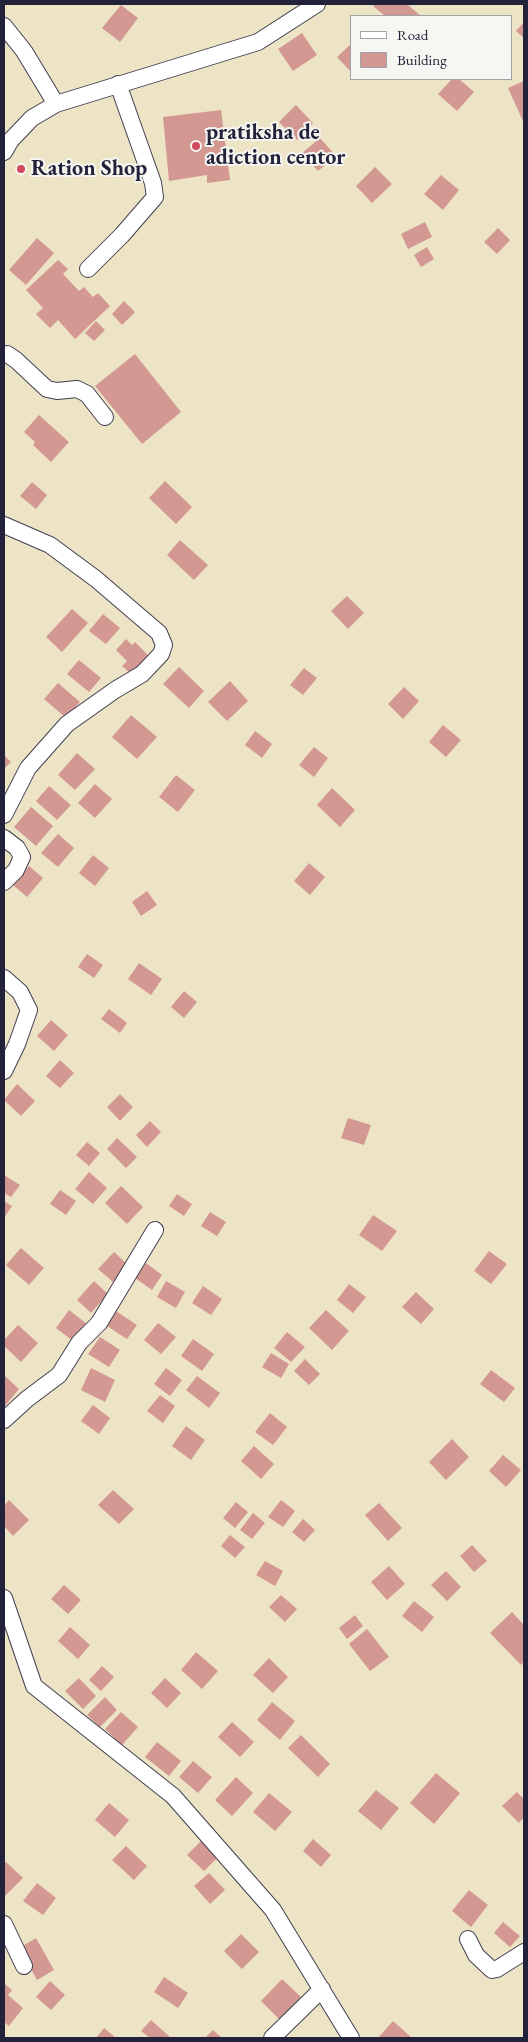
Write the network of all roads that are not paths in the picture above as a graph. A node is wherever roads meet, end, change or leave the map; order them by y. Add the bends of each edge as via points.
1 (317, 4) edge
2 (4, 26) edge
3 (118, 84) junction
4 (56, 104) junction
5 (4, 152) edge
6 (88, 270) dead end
7 (4, 355) edge
8 (105, 417) dead end
9 (4, 525) edge
10 (4, 815) edge
11 (4, 838) edge
12 (4, 882) edge
13 (4, 978) edge
14 (4, 1071) edge
15 (155, 1230) dead end
16 (4, 1420) edge
17 (4, 1598) edge
18 (4, 1924) edge
19 (468, 1939) dead end
20 (524, 1952) edge
21 (24, 1966) dead end
22 (322, 1989) junction
23 (272, 2038) edge
24 (352, 2038) edge

1 - 3 street via 258,42
2 - 4 street via 24,51
3 - 4 street
3 - 6 street via 155,197
4 - 5 street via 32,118
7 - 8 street via 16,360 47,389 77,388
9 - 10 street via 50,545 96,578 159,633 164,645 161,654 142,674 67,724 28,768
11 - 12 street via 22,857 16,870
13 - 14 street via 20,992 29,1010
15 - 16 street via 99,1323 78,1343 59,1375
17 - 22 street via 34,1686 173,1796 273,1910
18 - 21 street
19 - 20 street via 476,1955 492,1970
22 - 23 street
22 - 24 street

